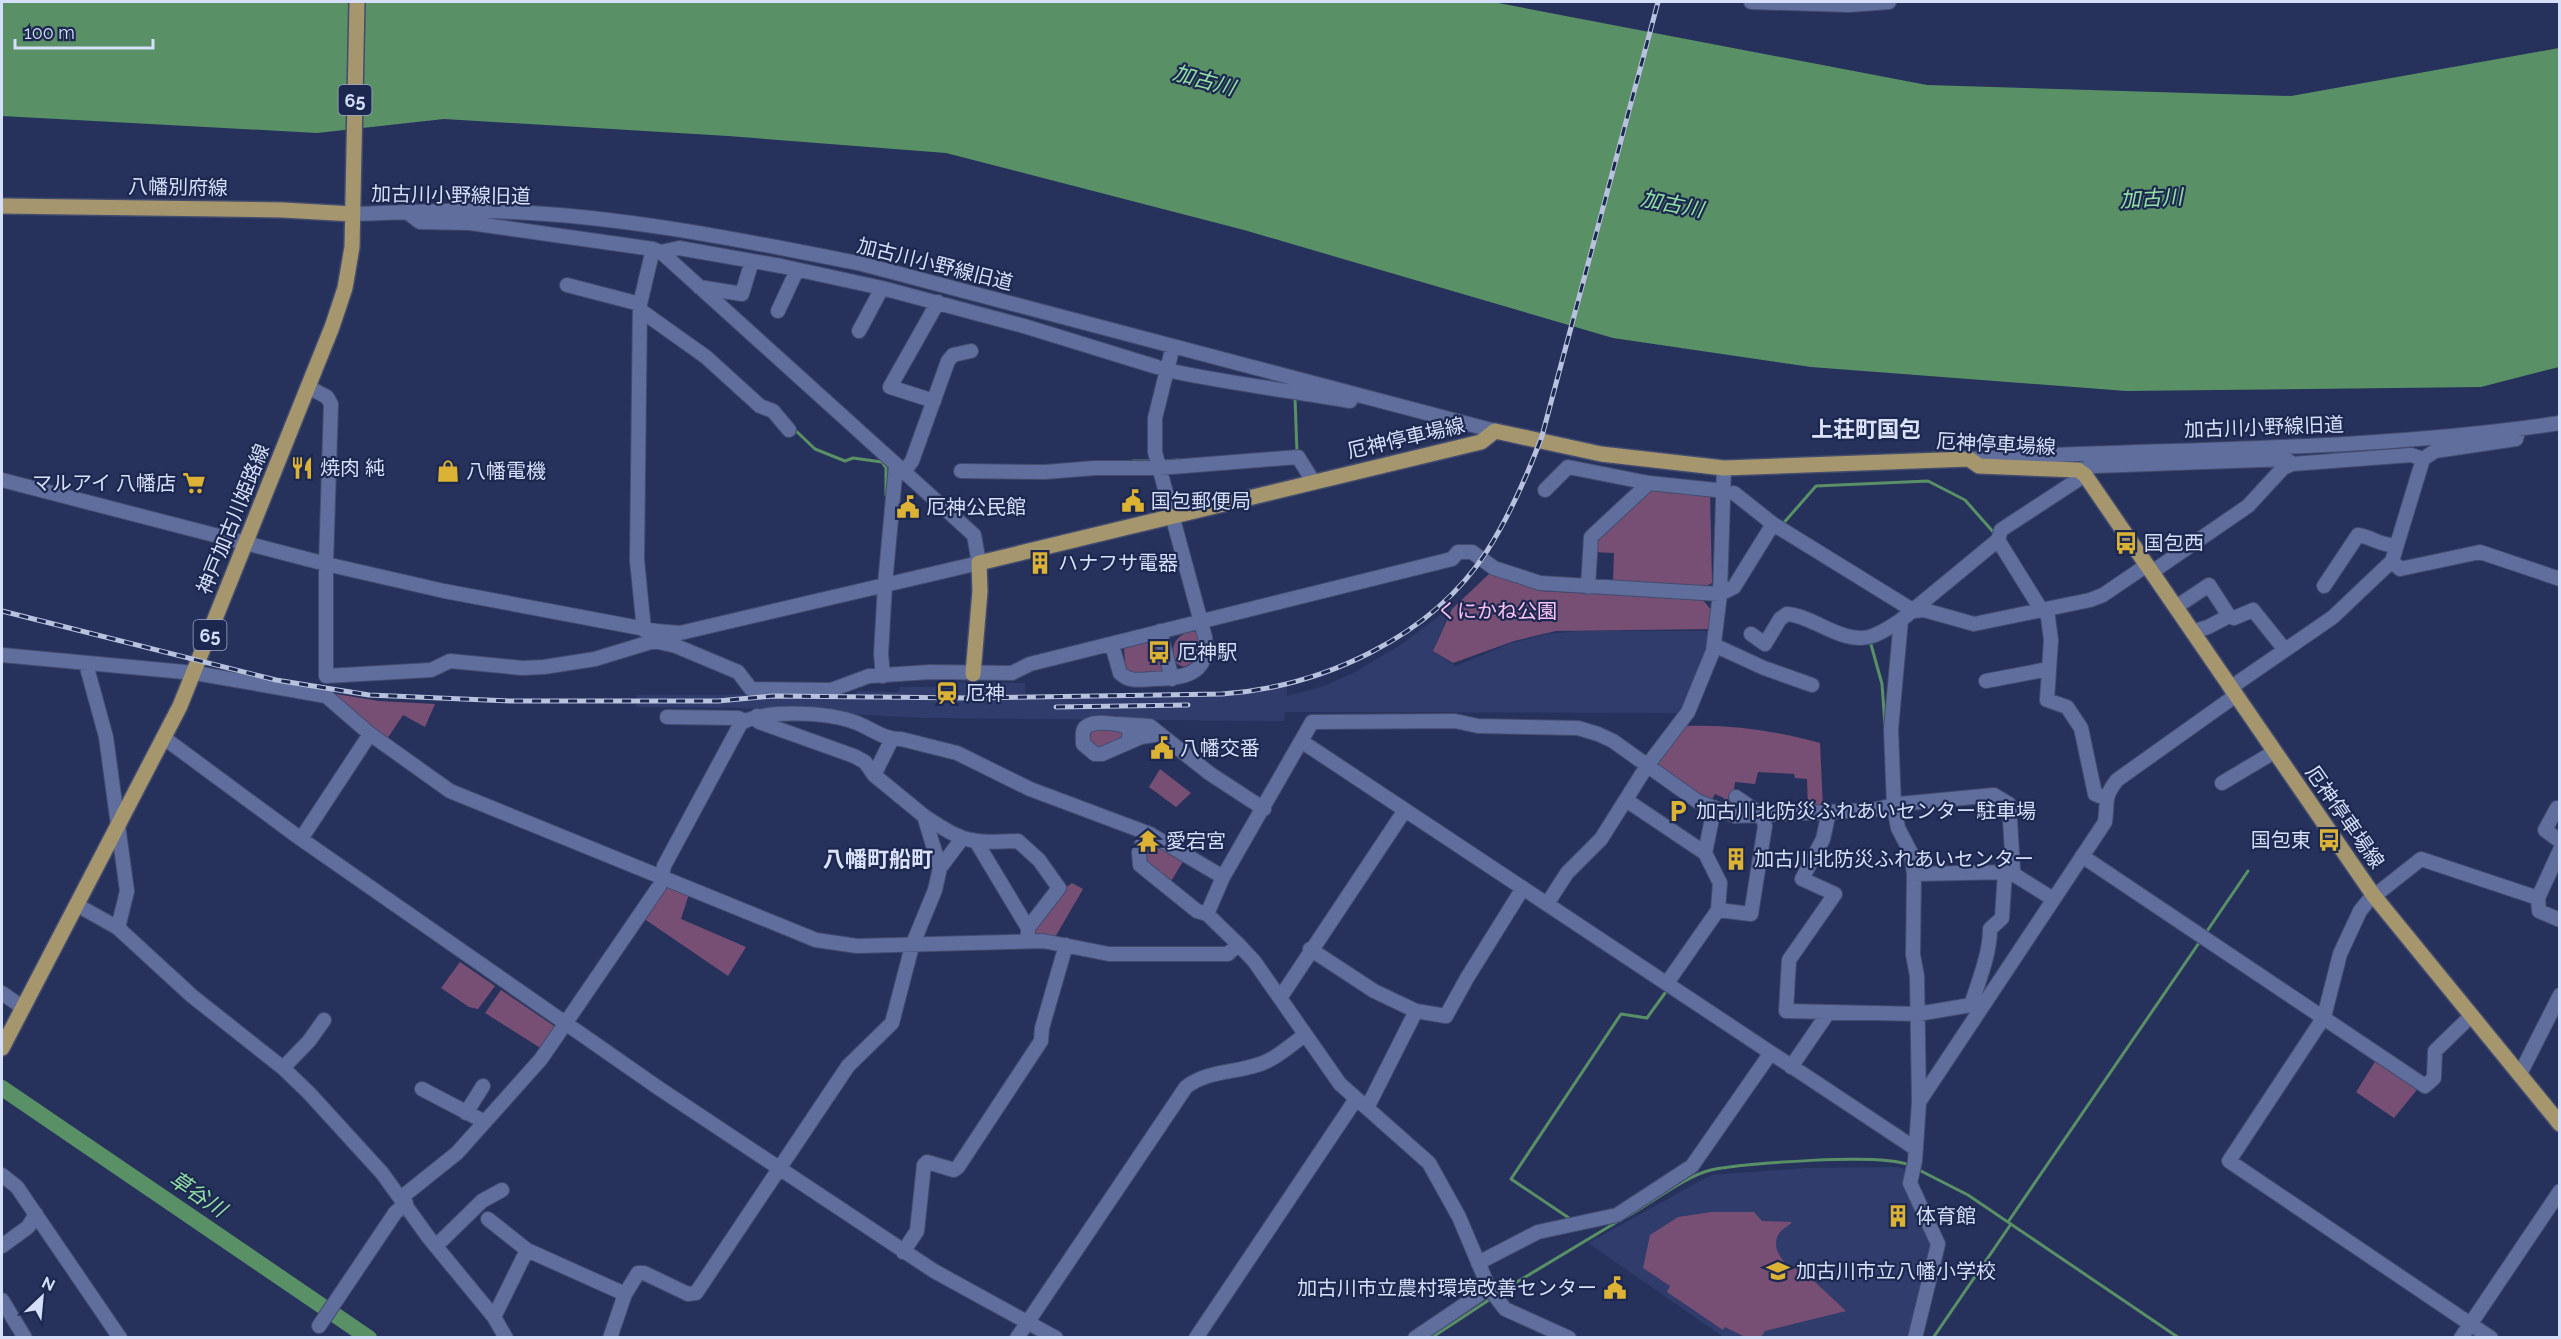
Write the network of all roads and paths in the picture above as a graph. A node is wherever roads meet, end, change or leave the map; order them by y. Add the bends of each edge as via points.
1 (357, 2) edge
2 (1751, 2) edge
3 (1889, 2) edge
4 (2, 206) edge
5 (408, 213) junction
6 (353, 214) junction
7 (657, 251) junction
8 (752, 261) junction
9 (797, 270) junction
10 (567, 285) dead end
11 (699, 287) junction
12 (882, 288) junction
13 (938, 302) junction
14 (640, 307) junction
15 (778, 311) dead end
16 (859, 331) dead end
17 (1173, 346) junction
18 (971, 351) dead end
19 (1157, 367) dead end
20 (1176, 372) dead end
21 (308, 387) junction
22 (934, 401) junction
23 (1384, 401) junction
24 (2559, 423) edge
25 (2519, 429) junction
26 (789, 430) dead end
27 (1495, 431) junction
28 (1969, 459) junction
29 (2423, 459) junction
30 (2292, 464) junction
31 (900, 468) junction
32 (1159, 468) junction
33 (1724, 468) junction
34 (961, 471) dead end
35 (2081, 473) junction
36 (2, 480) edge
37 (1313, 482) junction
38 (1649, 483) junction
39 (1545, 490) dead end
40 (1716, 490) dead end
41 (1734, 494) dead end
42 (1171, 516) junction
43 (1773, 524) junction
44 (1998, 540) junction
45 (246, 544) junction
46 (2395, 545) junction
47 (2392, 561) junction
48 (979, 563) junction
49 (326, 564) junction
50 (2150, 569) junction
51 (2559, 579) edge
52 (885, 585) junction
53 (1588, 586) junction
54 (2324, 586) dead end
55 (1720, 594) junction
56 (2176, 606) junction
57 (1914, 611) junction
58 (2044, 611) junction
59 (2229, 616) junction
60 (1901, 620) junction
61 (1199, 621) junction
62 (1160, 632) junction
63 (2192, 632) junction
64 (651, 634) junction
65 (1751, 634) dead end
66 (1112, 645) junction
67 (1714, 645) junction
68 (2285, 650) junction
69 (2, 655) edge
70 (86, 664) junction
71 (2049, 669) junction
72 (195, 673) junction
73 (973, 674) junction
74 (883, 676) junction
75 (1172, 679) junction
76 (1986, 681) dead end
77 (1812, 685) dead end
78 (2232, 692) junction
79 (798, 715) junction
80 (667, 717) dead end
81 (752, 718) junction
82 (1118, 724) junction
83 (370, 734) junction
84 (1160, 734) junction
85 (795, 736) junction
86 (164, 738) junction
87 (892, 739) junction
88 (1301, 741) junction
89 (1128, 742) junction
90 (2274, 752) junction
91 (1647, 766) junction
92 (874, 775) junction
93 (2222, 783) dead end
94 (1736, 797) dead end
95 (2105, 798) junction
96 (1626, 800) junction
97 (1894, 806) junction
98 (1714, 808) junction
99 (2557, 808) dead end
100 (1264, 809) junction
101 (1405, 810) junction
102 (1829, 812) junction
103 (1762, 815) junction
104 (924, 816) junction
105 (117, 827) junction
106 (1146, 832) junction
107 (301, 839) junction
108 (962, 840) junction
109 (2559, 841) edge
110 (977, 843) junction
111 (2559, 850) edge
112 (1705, 853) junction
113 (2082, 856) junction
114 (940, 868) junction
115 (2007, 872) junction
116 (1914, 874) junction
117 (662, 876) junction
118 (1223, 878) junction
119 (1523, 888) junction
120 (2374, 896) junction
121 (2538, 898) junction
122 (2053, 899) junction
123 (1547, 904) junction
124 (77, 905) junction
125 (1718, 910) junction
126 (1207, 914) junction
127 (2559, 920) edge
128 (118, 928) junction
129 (1028, 934) junction
130 (1238, 944) junction
131 (912, 945) junction
132 (1066, 945) junction
133 (1310, 949) junction
134 (1666, 983) junction
135 (2, 993) edge
136 (2559, 995) edge
137 (1280, 998) junction
138 (1976, 1005) junction
139 (22, 1007) junction
140 (1416, 1011) junction
141 (1828, 1013) junction
142 (1918, 1014) junction
143 (2472, 1015) junction
144 (2324, 1017) junction
145 (324, 1020) dead end
146 (566, 1025) junction
147 (1305, 1035) junction
148 (2, 1048) edge
149 (1770, 1054) junction
150 (1791, 1067) junction
151 (283, 1068) junction
152 (2520, 1074) junction
153 (483, 1086) dead end
154 (422, 1089) dead end
155 (1919, 1102) junction
156 (1362, 1104) junction
157 (466, 1113) junction
158 (485, 1122) junction
159 (2559, 1124) edge
160 (1914, 1161) junction
161 (779, 1168) junction
162 (2, 1175) edge
163 (502, 1190) dead end
164 (2559, 1191) edge
165 (404, 1200) junction
166 (36, 1214) junction
167 (492, 1226) dead end
168 (2, 1246) edge
169 (436, 1246) junction
170 (527, 1250) junction
171 (903, 1252) junction
172 (1478, 1263) junction
173 (1490, 1288) junction
174 (624, 1294) junction
175 (2, 1300) edge
176 (494, 1317) junction
177 (1028, 1321) junction
178 (2470, 1324) junction
179 (319, 1326) dead end
180 (1549, 1333) edge
181 (25, 1338) edge
182 (120, 1338) edge
183 (506, 1338) edge
184 (610, 1338) edge
185 (1017, 1338) edge
186 (1056, 1338) edge
187 (1196, 1338) edge
188 (1414, 1338) edge
189 (1569, 1338) edge
190 (1915, 1338) edge
191 (2461, 1338) edge
192 (2491, 1338) edge

1 - 6 main road, 神戸加古川姫路線 / 65
2 - 3 street
4 - 6 main road, 八幡別府線
5 - 6 street, 加古川小野線旧道
5 - 7 street via 420,222 470,223
5 - 17 street, 加古川小野線旧道 via 483,211 577,218 761,244 862,264
6 - 21 main road, 神戸加古川姫路線 / 65 via 345,288
7 - 8 street via 679,248
7 - 11 street
7 - 14 street
8 - 9 street
8 - 11 street via 742,294
9 - 12 street
9 - 15 street
10 - 14 street
11 - 31 street
12 - 13 street
12 - 16 street
13 - 19 street
13 - 22 street via 890,387
14 - 26 street via 706,357 760,406 773,411
14 - 64 street via 637,560
17 - 23 street, 加古川小野線旧道
17 - 32 street via 1155,418
18 - 22 street via 953,355 948,361
20 - 23 street via 1376,405
21 - 45 main road, 神戸加古川姫路線 / 65
21 - 49 street via 331,404
22 - 31 street via 912,461
23 - 27 street, 加古川小野線旧道
24 - 25 street, 加古川小野線旧道
25 - 28 street, 加古川小野線旧道 via 2338,445
25 - 29 street via 2516,440 2435,451
27 - 33 main road, 厄神停車場線 via 1601,454
27 - 37 main road, 厄神停車場線 via 1481,442
28 - 33 main road, 厄神停車場線
28 - 35 main road, 厄神停車場線 via 1979,466
29 - 30 street via 2410,456
29 - 46 street
30 - 35 street via 2286,459 2095,466
30 - 50 street via 2283,468 2248,506
31 - 48 street via 974,535
31 - 52 street
32 - 34 street
32 - 37 street via 1298,457
32 - 42 street
33 - 55 street
35 - 44 street via 2001,530
35 - 50 main road, 厄神停車場線
36 - 45 street
37 - 42 main road, 厄神停車場線
38 - 39 street via 1568,466
38 - 40 street
38 - 53 street via 1592,537
41 - 43 street
42 - 48 main road, 厄神停車場線
42 - 61 street
43 - 55 street via 1734,587
43 - 57 street
44 - 57 street
44 - 58 street
45 - 49 street
45 - 72 main road, 神戸加古川姫路線 / 65
46 - 47 street
46 - 54 street via 2384,546 2358,535
47 - 51 street via 2400,570 2480,552
47 - 68 street via 2333,617
48 - 52 street
48 - 73 main road
49 - 64 street
49 - 64 street via 326,676 431,670 450,661 544,667 595,659
50 - 56 main road, 厄神停車場線
50 - 58 street via 2103,595
52 - 64 street via 680,633
52 - 74 street
53 - 55 street
53 - 61 street via 1540,583 1494,568 1472,552 1458,552 1452,559
55 - 67 street
56 - 59 street via 2209,585
56 - 63 main road, 厄神停車場線
57 - 58 street via 1924,610 1974,624
57 - 60 street
58 - 71 street via 2051,640
59 - 63 street
59 - 68 street via 2234,618 2253,610
60 - 65 street via 1872,636 1860,637 1787,614 1765,644
60 - 97 street via 1891,716
61 - 62 street
61 - 75 street via 1206,644 1203,659 1194,672
62 - 66 street
62 - 75 street
63 - 78 main road, 厄神停車場線
64 - 74 street via 738,672 752,689 831,690 869,676
66 - 73 street via 1030,664 1012,673
66 - 75 street via 1124,678
67 - 77 street
67 - 91 street via 1688,712
68 - 78 street
69 - 70 street
70 - 72 street
70 - 105 street via 106,737
71 - 76 street
71 - 95 street via 2047,700 2067,707 2081,728 2096,794
72 - 83 street via 326,696
72 - 86 main road, 神戸加古川姫路線 / 65
73 - 74 street
78 - 90 main road, 厄神停車場線
78 - 95 street via 2117,780
79 - 81 street
79 - 85 street
79 - 87 street via 856,723
80 - 81 street
81 - 85 street
81 - 117 street via 741,723
82 - 84 street via 1144,724
82 - 89 street via 1128,728
82 - 89 street via 1089,724 1084,728 1083,744 1095,754 1102,754
83 - 107 street
83 - 117 street via 450,791
84 - 89 street
84 - 100 street
85 - 92 street via 860,759
86 - 105 main road, 神戸加古川姫路線 / 65
86 - 107 street
87 - 92 street
87 - 106 street via 957,753 1030,789
88 - 91 street via 1312,722 1455,721 1478,726 1555,726 1598,734
88 - 100 street
88 - 101 street
90 - 93 street
90 - 120 main road, 厄神停車場線
91 - 96 street
91 - 98 street via 1697,801
92 - 104 street
94 - 103 street
95 - 113 street via 2105,822
96 - 112 street
96 - 123 street via 1601,839 1567,873
97 - 102 street
97 - 115 street via 1994,795 2009,804 2013,868
97 - 116 street via 1898,828 1911,853
98 - 103 street via 1736,816
98 - 112 street
99 - 109 street via 2545,830
100 - 118 street
101 - 119 street
101 - 133 street
102 - 103 street
102 - 141 street via 1823,839 1802,879 1835,894 1789,960 1786,1011
103 - 125 street via 1765,826 1751,915
104 - 108 street
104 - 114 street
105 - 124 main road, 神戸加古川姫路線 / 65
105 - 128 street via 127,891
106 - 118 street
106 - 126 street via 1139,852 1140,865 1197,911
107 - 146 street
108 - 110 street
108 - 114 street
110 - 129 street
110 - 129 street via 1018,841 1039,860 1059,888
111 - 121 street
112 - 125 street via 1720,883
113 - 122 street
113 - 144 street
114 - 131 street
115 - 116 street
115 - 122 street
115 - 138 street via 2002,918 1990,929 1990,948 1985,955
116 - 142 street via 1912,955
117 - 131 street via 816,940 857,946
117 - 146 street via 660,885
118 - 126 street
119 - 123 street
119 - 140 street via 1446,1016
120 - 121 street via 2421,859
120 - 143 main road, 厄神停車場線
120 - 144 street via 2360,911 2340,954
121 - 127 street via 2539,911
122 - 138 street
123 - 134 street
124 - 128 street
124 - 139 main road, 神戸加古川姫路線 / 65
125 - 134 street
126 - 130 street
128 - 151 street via 192,996
129 - 131 street
129 - 132 street
130 - 132 street via 1228,954 1152,955 1109,954
130 - 137 street
131 - 161 street via 892,1023 848,1066
132 - 171 street via 1041,1041 958,1167 954,1170 924,1164 917,1231
133 - 137 street
133 - 140 street via 1374,991
134 - 149 street
135 - 139 street
136 - 152 street
137 - 147 street
138 - 142 street
138 - 155 street
139 - 148 main road, 神戸加古川姫路線 / 65
140 - 156 street
141 - 142 street
141 - 150 street
142 - 155 street
143 - 144 street via 2435,1051 2434,1078 2425,1086
143 - 152 main road, 厄神停車場線
144 - 178 street via 2229,1161
145 - 151 street
146 - 158 street
146 - 161 street
147 - 156 street via 1340,1084
147 - 177 street via 1272,1060 1214,1074 1186,1087
149 - 150 street
149 - 172 street via 1692,1166 1676,1178 1604,1221 1538,1232
150 - 160 street
151 - 165 street
152 - 159 main road, 厄神停車場線
153 - 157 street
154 - 157 street
155 - 160 street
156 - 172 street via 1429,1163 1459,1217
156 - 187 street
157 - 158 street
158 - 165 street
160 - 190 street via 1910,1183 1938,1244
161 - 171 street
161 - 174 street via 696,1293 688,1294 641,1272
162 - 166 street via 17,1187
163 - 169 street via 482,1201
164 - 178 street
165 - 169 street
165 - 179 street
166 - 168 street via 28,1227
166 - 182 street
167 - 170 street
169 - 176 street
170 - 174 street
170 - 176 street
171 - 177 street
172 - 173 street
173 - 180 street via 1505,1309
173 - 188 street
174 - 184 street
175 - 181 street
176 - 183 street
177 - 185 street
177 - 186 street
178 - 191 street
178 - 192 street
180 - 189 street

